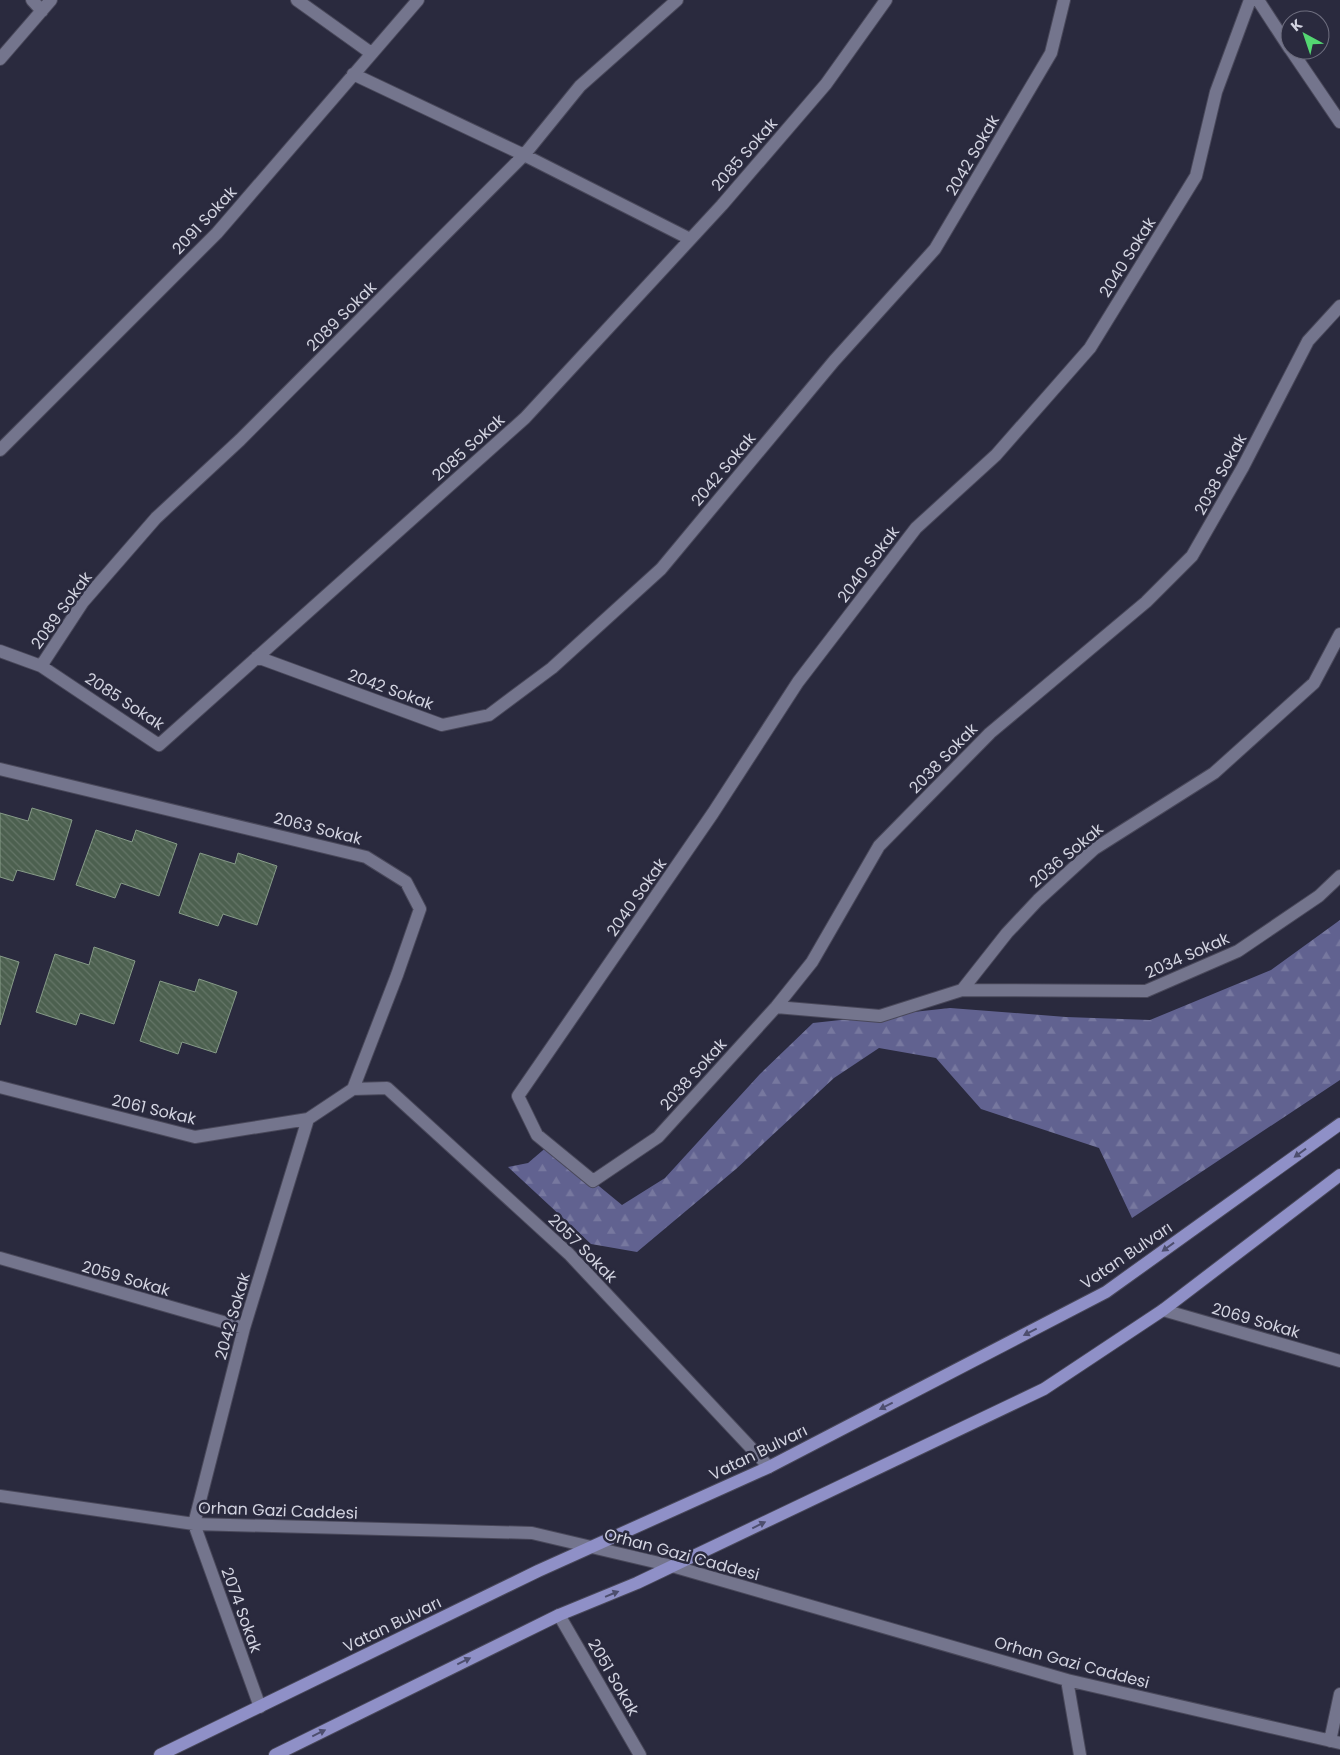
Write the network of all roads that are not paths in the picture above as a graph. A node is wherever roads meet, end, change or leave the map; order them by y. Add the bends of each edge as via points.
1 (32, 0) edge
2 (51, 0) edge
3 (297, 0) edge
4 (418, 0) edge
5 (677, 0) edge
6 (886, 0) edge
7 (1064, 0) edge
8 (1250, 0) edge
9 (1258, 0) edge
10 (42, 10) junction
11 (1280, 34) edge
12 (371, 52) junction
13 (0, 59) edge
14 (1297, 60) edge
15 (353, 74) junction
16 (1340, 122) edge
17 (524, 155) junction
18 (690, 239) junction
19 (1340, 306) edge
20 (0, 450) edge
21 (1340, 634) edge
22 (0, 651) edge
23 (257, 657) junction
24 (41, 666) junction
25 (0, 770) edge
26 (1340, 876) edge
27 (962, 990) junction
28 (776, 1007) junction
29 (0, 1086) edge
30 (353, 1089) junction
31 (308, 1119) junction
32 (1340, 1124) edge
33 (549, 1145) joint
34 (1340, 1175) edge
35 (0, 1258) edge
36 (1163, 1310) junction
37 (244, 1328) junction
38 (1340, 1361) edge
39 (769, 1467) junction
40 (0, 1496) edge
41 (194, 1524) junction
42 (591, 1547) junction
43 (672, 1566) junction
44 (559, 1615) junction
45 (1068, 1680) junction
46 (1340, 1694) edge
47 (260, 1707) junction
48 (1335, 1742) edge
49 (160, 1755) edge
50 (275, 1755) edge
51 (640, 1755) edge
52 (1080, 1755) edge

1 - 10 street
2 - 10 street
3 - 12 street
4 - 12 street, 2091 Sokak
5 - 17 street, 2089 Sokak via 580,86
6 - 18 street, 2085 Sokak via 826,84
7 - 23 street, 2042 Sokak via 1051,53 935,249 834,361 661,569 552,668 489,715 442,725
8 - 33 street, 2040 Sokak via 1216,92 1196,176 1090,348 996,455 916,528 804,674 713,813 518,1096 537,1135
9 - 11 street
10 - 13 street
12 - 15 street, 2091 Sokak
14 - 16 street
15 - 17 street
15 - 20 street, 2091 Sokak via 217,232
17 - 18 street
17 - 24 street, 2089 Sokak via 240,440 156,518 83,602
18 - 23 street, 2085 Sokak via 525,418
19 - 28 street, 2038 Sokak via 1308,342 1192,556 1146,602 990,732 880,846 812,962
21 - 27 street, 2036 Sokak via 1314,683 1214,773 1094,849 1031,906
22 - 24 street, 2085 Sokak
23 - 24 street, 2085 Sokak via 159,745
25 - 30 street, 2063 Sokak via 366,856 406,882 420,909 398,976
26 - 27 street, 2034 Sokak via 1319,896 1238,951 1146,991
27 - 28 street via 880,1016
28 - 33 street, 2038 Sokak via 658,1137 593,1182
29 - 31 street, 2061 Sokak via 195,1137
30 - 31 street, 2061 Sokak
30 - 39 street, 2057 Sokak via 387,1088 569,1254
31 - 37 street, 2042 Sokak
32 -> 39 main road, Vatan Bulvarı via 1106,1292
34 - 36 main road
35 - 37 street, 2059 Sokak
36 - 38 street, 2069 Sokak
43 -> 36 main road via 1044,1389
37 - 41 street, 2042 Sokak
39 - 42 main road, Vatan Bulvarı
40 - 41 street, Orhan Gazi Caddesi
41 - 42 street, Orhan Gazi Caddesi via 532,1533
41 - 47 street, 2074 Sokak
42 - 43 street, Orhan Gazi Caddesi
42 - 47 main road, Vatan Bulvarı
44 -> 43 main road
43 - 45 street, Orhan Gazi Caddesi
50 -> 44 main road
44 - 51 street, 2051 Sokak
45 - 48 street, Orhan Gazi Caddesi
45 - 52 street
46 - 48 street
47 - 49 main road, Vatan Bulvarı

